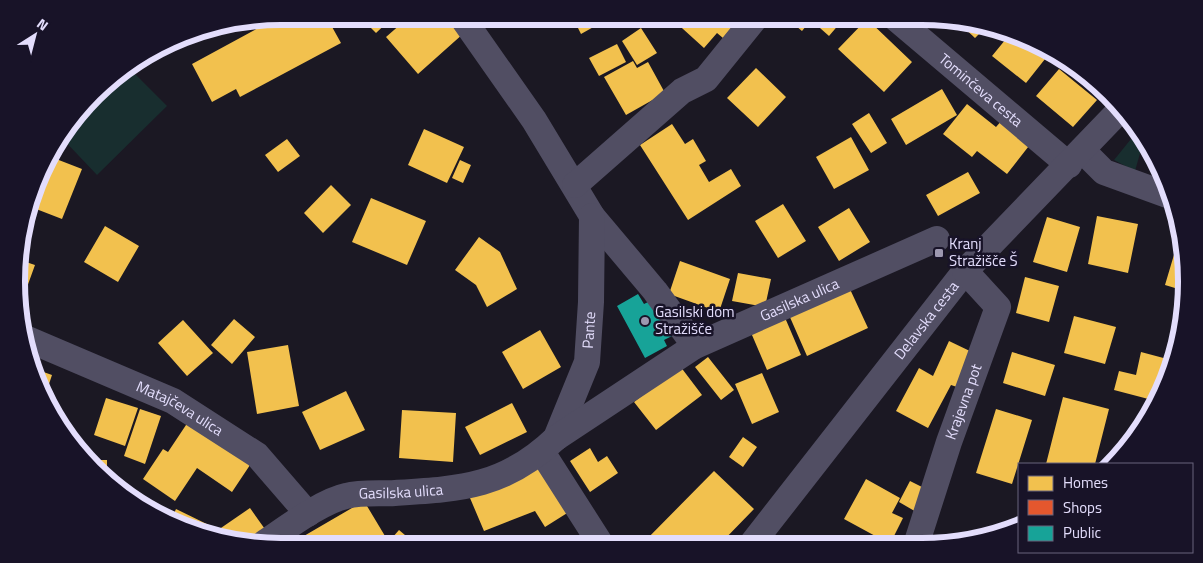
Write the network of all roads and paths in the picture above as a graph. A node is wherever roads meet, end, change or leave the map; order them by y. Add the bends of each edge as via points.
1 (467, 25) edge
2 (750, 25) edge
3 (905, 25) edge
4 (1116, 114) edge
5 (1075, 158) junction
6 (576, 185) junction
7 (1162, 193) edge
8 (592, 216) junction
9 (937, 239) dead end
10 (965, 271) junction
11 (32, 341) edge
12 (695, 346) junction
13 (549, 445) junction
14 (308, 514) junction
15 (272, 537) edge
16 (598, 538) edge
17 (765, 538) edge
18 (918, 538) edge

1 - 6 street, Pante
2 - 6 street via 706,80 682,91
3 - 5 street, Tominčeva cesta
4 - 5 street, Delavska cesta
5 - 7 street, Tominčeva cesta
5 - 10 street, Delavska cesta
6 - 8 street, Pante
8 - 12 street, Pante via 655,291
8 - 13 street, Pante via 587,362
9 - 12 street, Gasilska ulica
10 - 17 street, Delavska cesta
10 - 18 street, Krajevna pot via 998,307
11 - 14 street, Matajčeva ulica via 173,401 257,455
12 - 13 street, Gasilska ulica
13 - 14 street, Gasilska ulica via 497,478 456,489 346,496
13 - 16 street
14 - 15 street, Gasilska ulica

